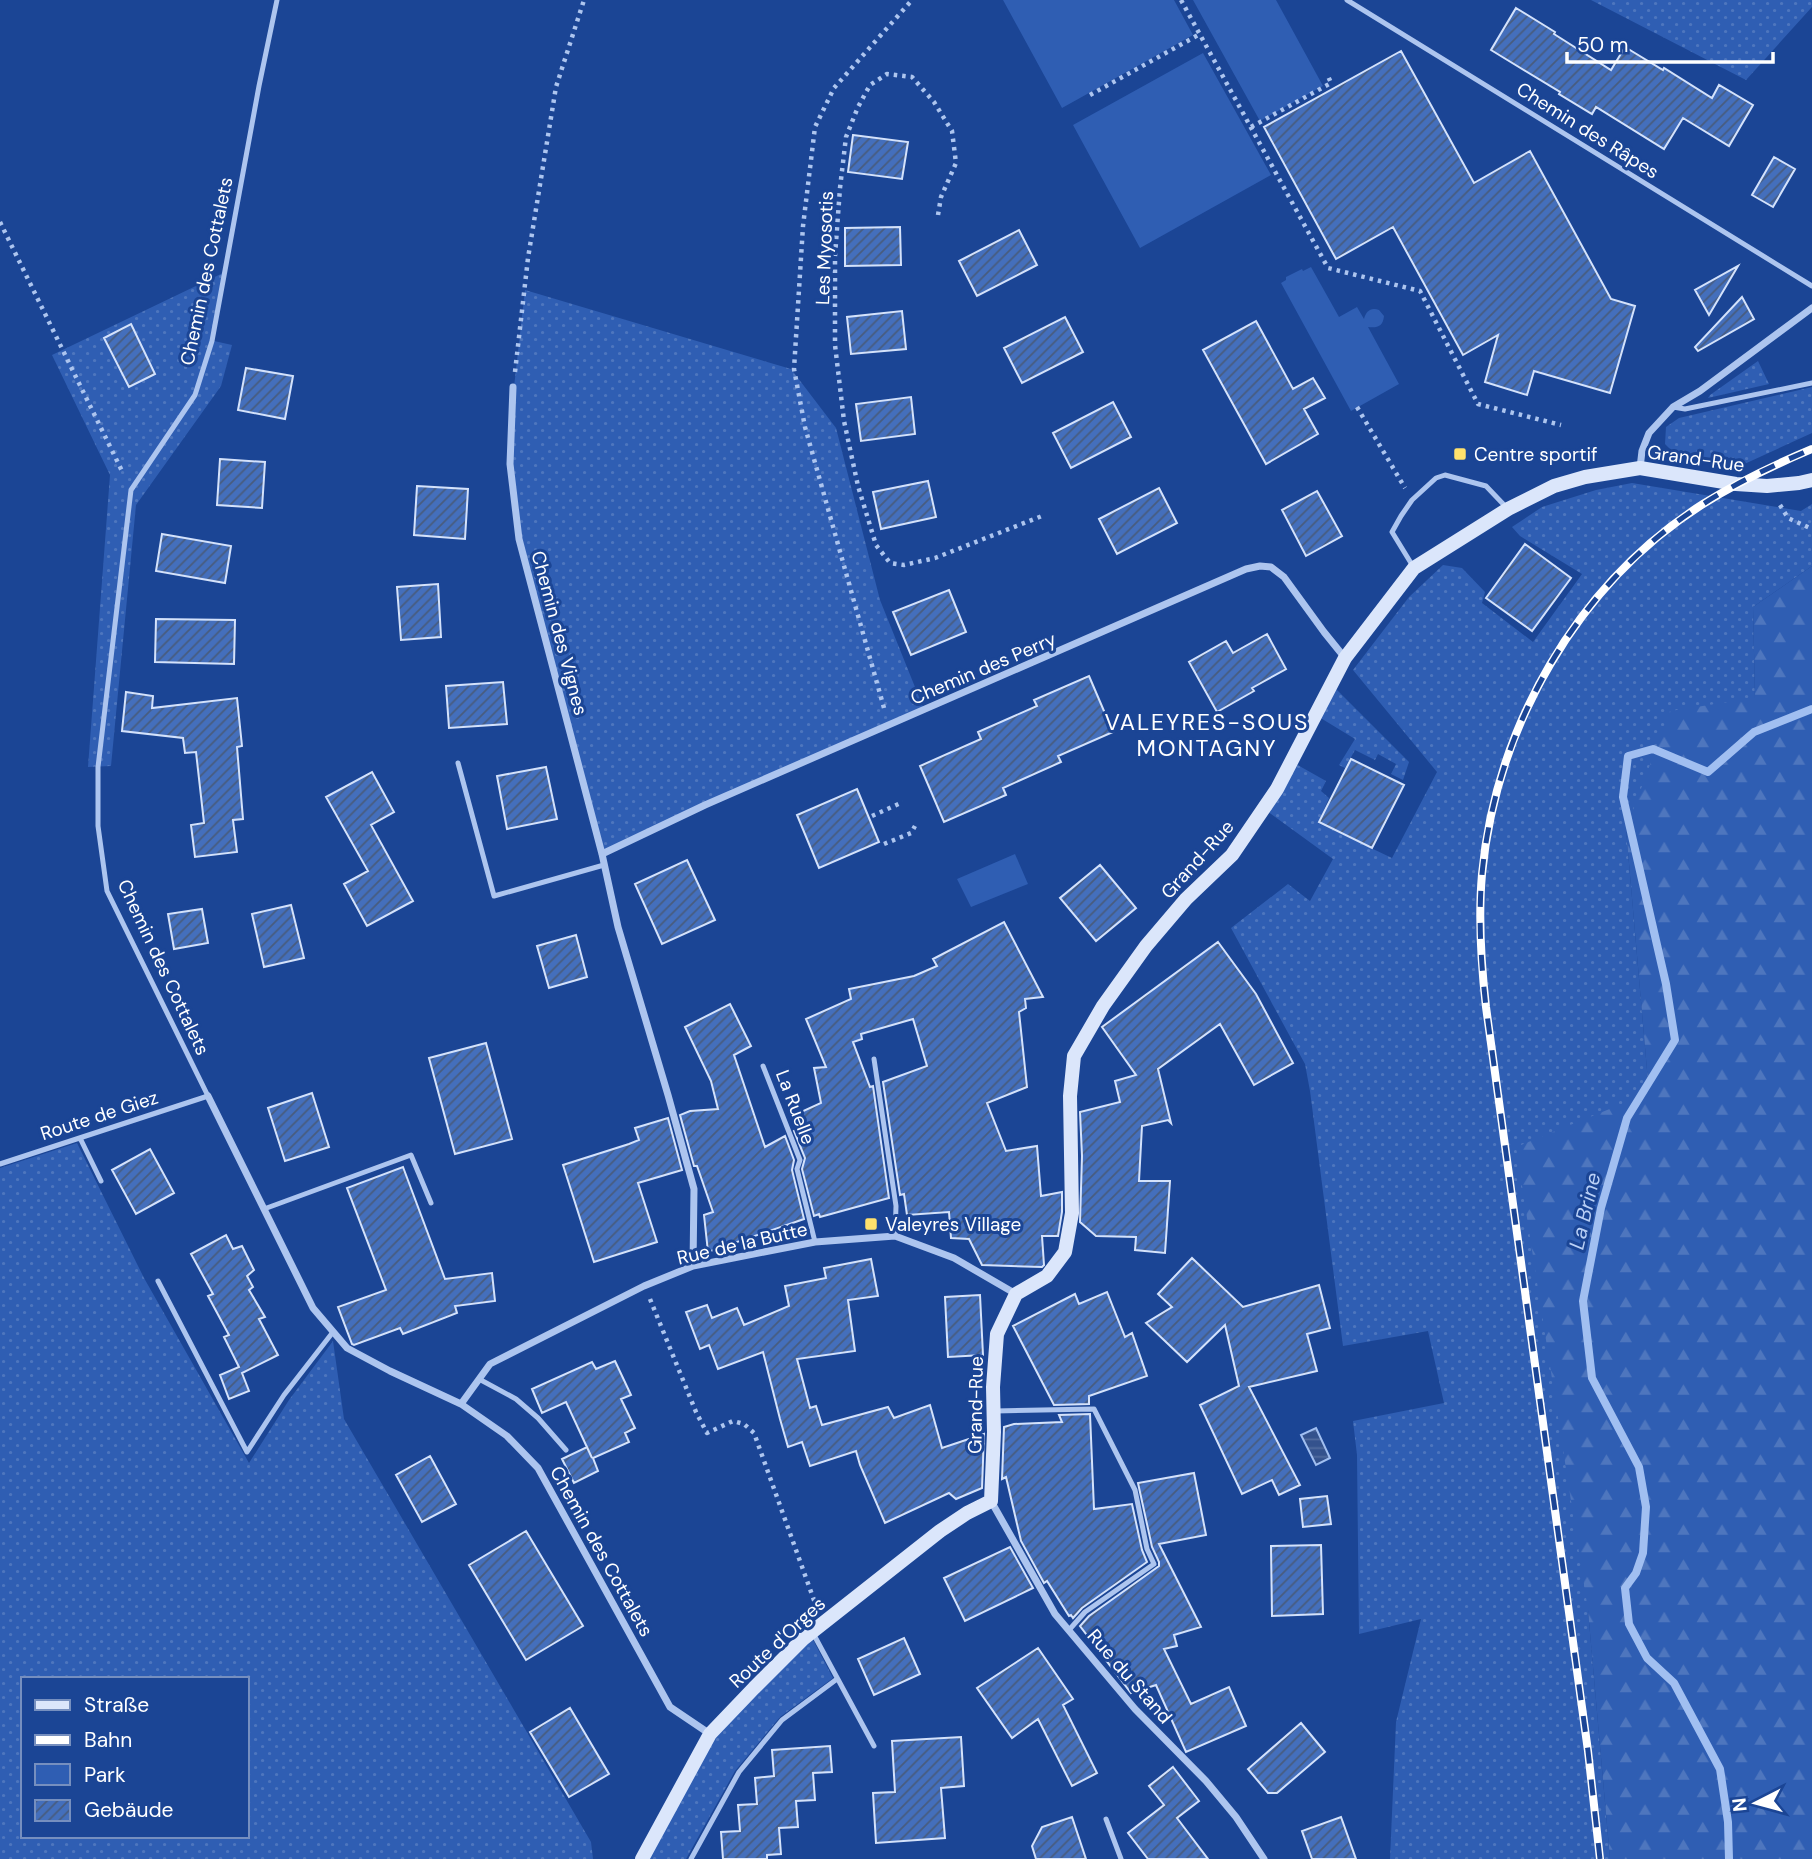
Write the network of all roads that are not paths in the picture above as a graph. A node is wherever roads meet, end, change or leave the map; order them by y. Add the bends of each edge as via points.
1 (277, 0) edge
2 (1348, 0) edge
3 (1812, 286) edge
4 (1812, 307) edge
5 (1812, 383) edge
6 (513, 387) road end
7 (1673, 407) junction
8 (1640, 468) junction
9 (1812, 480) edge
10 (1508, 509) junction
11 (1415, 568) junction
12 (1345, 658) junction
13 (458, 763) dead end
14 (602, 854) junction
15 (604, 865) junction
16 (874, 1059) dead end
17 (763, 1066) dead end
18 (208, 1096) junction
19 (80, 1138) junction
20 (0, 1164) edge
21 (101, 1181) dead end
22 (431, 1203) dead end
23 (264, 1209) junction
24 (895, 1236) junction
25 (815, 1242) junction
26 (693, 1266) junction
27 (158, 1281) dead end
28 (1016, 1294) junction
29 (333, 1332) junction
30 (479, 1379) junction
31 (461, 1404) junction
32 (993, 1412) junction
33 (566, 1450) dead end
34 (991, 1501) junction
35 (817, 1628) junction
36 (1069, 1630) junction
37 (837, 1679) junction
38 (710, 1734) junction
39 (874, 1746) dead end
40 (1106, 1819) dead end
41 (642, 1859) edge
42 (691, 1859) edge
43 (1121, 1859) edge
44 (1264, 1859) edge

1 - 18 lane, Chemin des Cottalets via 212,341 195,395 131,490 98,767 98,826 107,891
2 - 3 lane, Chemin des Râpes
4 - 7 street
5 - 7 lane via 1685,409
6 - 14 street, Chemin des Vignes via 510,464 519,539
7 - 8 street via 1649,433
8 - 9 street, Grand-Rue via 1736,484 1767,486
8 - 10 street, Grand-Rue via 1554,486
10 - 11 street, Grand-Rue
10 - 11 lane via 1486,486 1445,475 1436,478 1412,500 1392,532
11 - 12 street, Grand-Rue
12 - 14 street, Chemin des Perry via 1284,577 1271,567 1246,569
12 - 28 street, Grand-Rue via 1277,789 1232,855 1146,946 1074,1056 1072,1213 1065,1252 1047,1276
13 - 15 lane via 494,896
14 - 15 street, Chemin des Vignes
15 - 26 street, Chemin des Vignes via 694,1189
16 - 24 lane via 896,1206
17 - 25 lane, La Ruelle via 800,1160 797,1169
18 - 19 lane, Route de Giez
18 - 23 street, Chemin des Cottalets
19 - 20 lane, Route de Giez
19 - 21 lane
22 - 23 lane via 411,1155
23 - 29 street, Chemin des Cottalets via 313,1308
24 - 25 street, Rue de la Butte
24 - 28 street, Rue de la Butte via 954,1258
25 - 26 street, Rue de la Butte
26 - 30 street, Rue de la Butte via 490,1364
27 - 29 lane via 247,1452
28 - 32 street, Grand-Rue via 996,1334
29 - 31 street, Chemin des Cottalets via 347,1348
30 - 31 street, Rue de la Butte
30 - 33 lane via 516,1399
31 - 38 street, Chemin des Cottalets via 507,1436 538,1468 670,1707
32 - 34 street, Grand-Rue
32 - 36 lane via 1094,1409 1135,1490 1154,1564 1085,1612
34 - 35 street, Route d'Orges via 940,1531
34 - 36 street, Rue du Stand via 1055,1614
35 - 37 lane
35 - 38 street, Route d'Orges
36 - 44 street, Rue du Stand via 1135,1709 1206,1781
37 - 39 lane
37 - 42 lane via 782,1720 739,1772
38 - 41 street, Route d'Orges
40 - 43 lane

